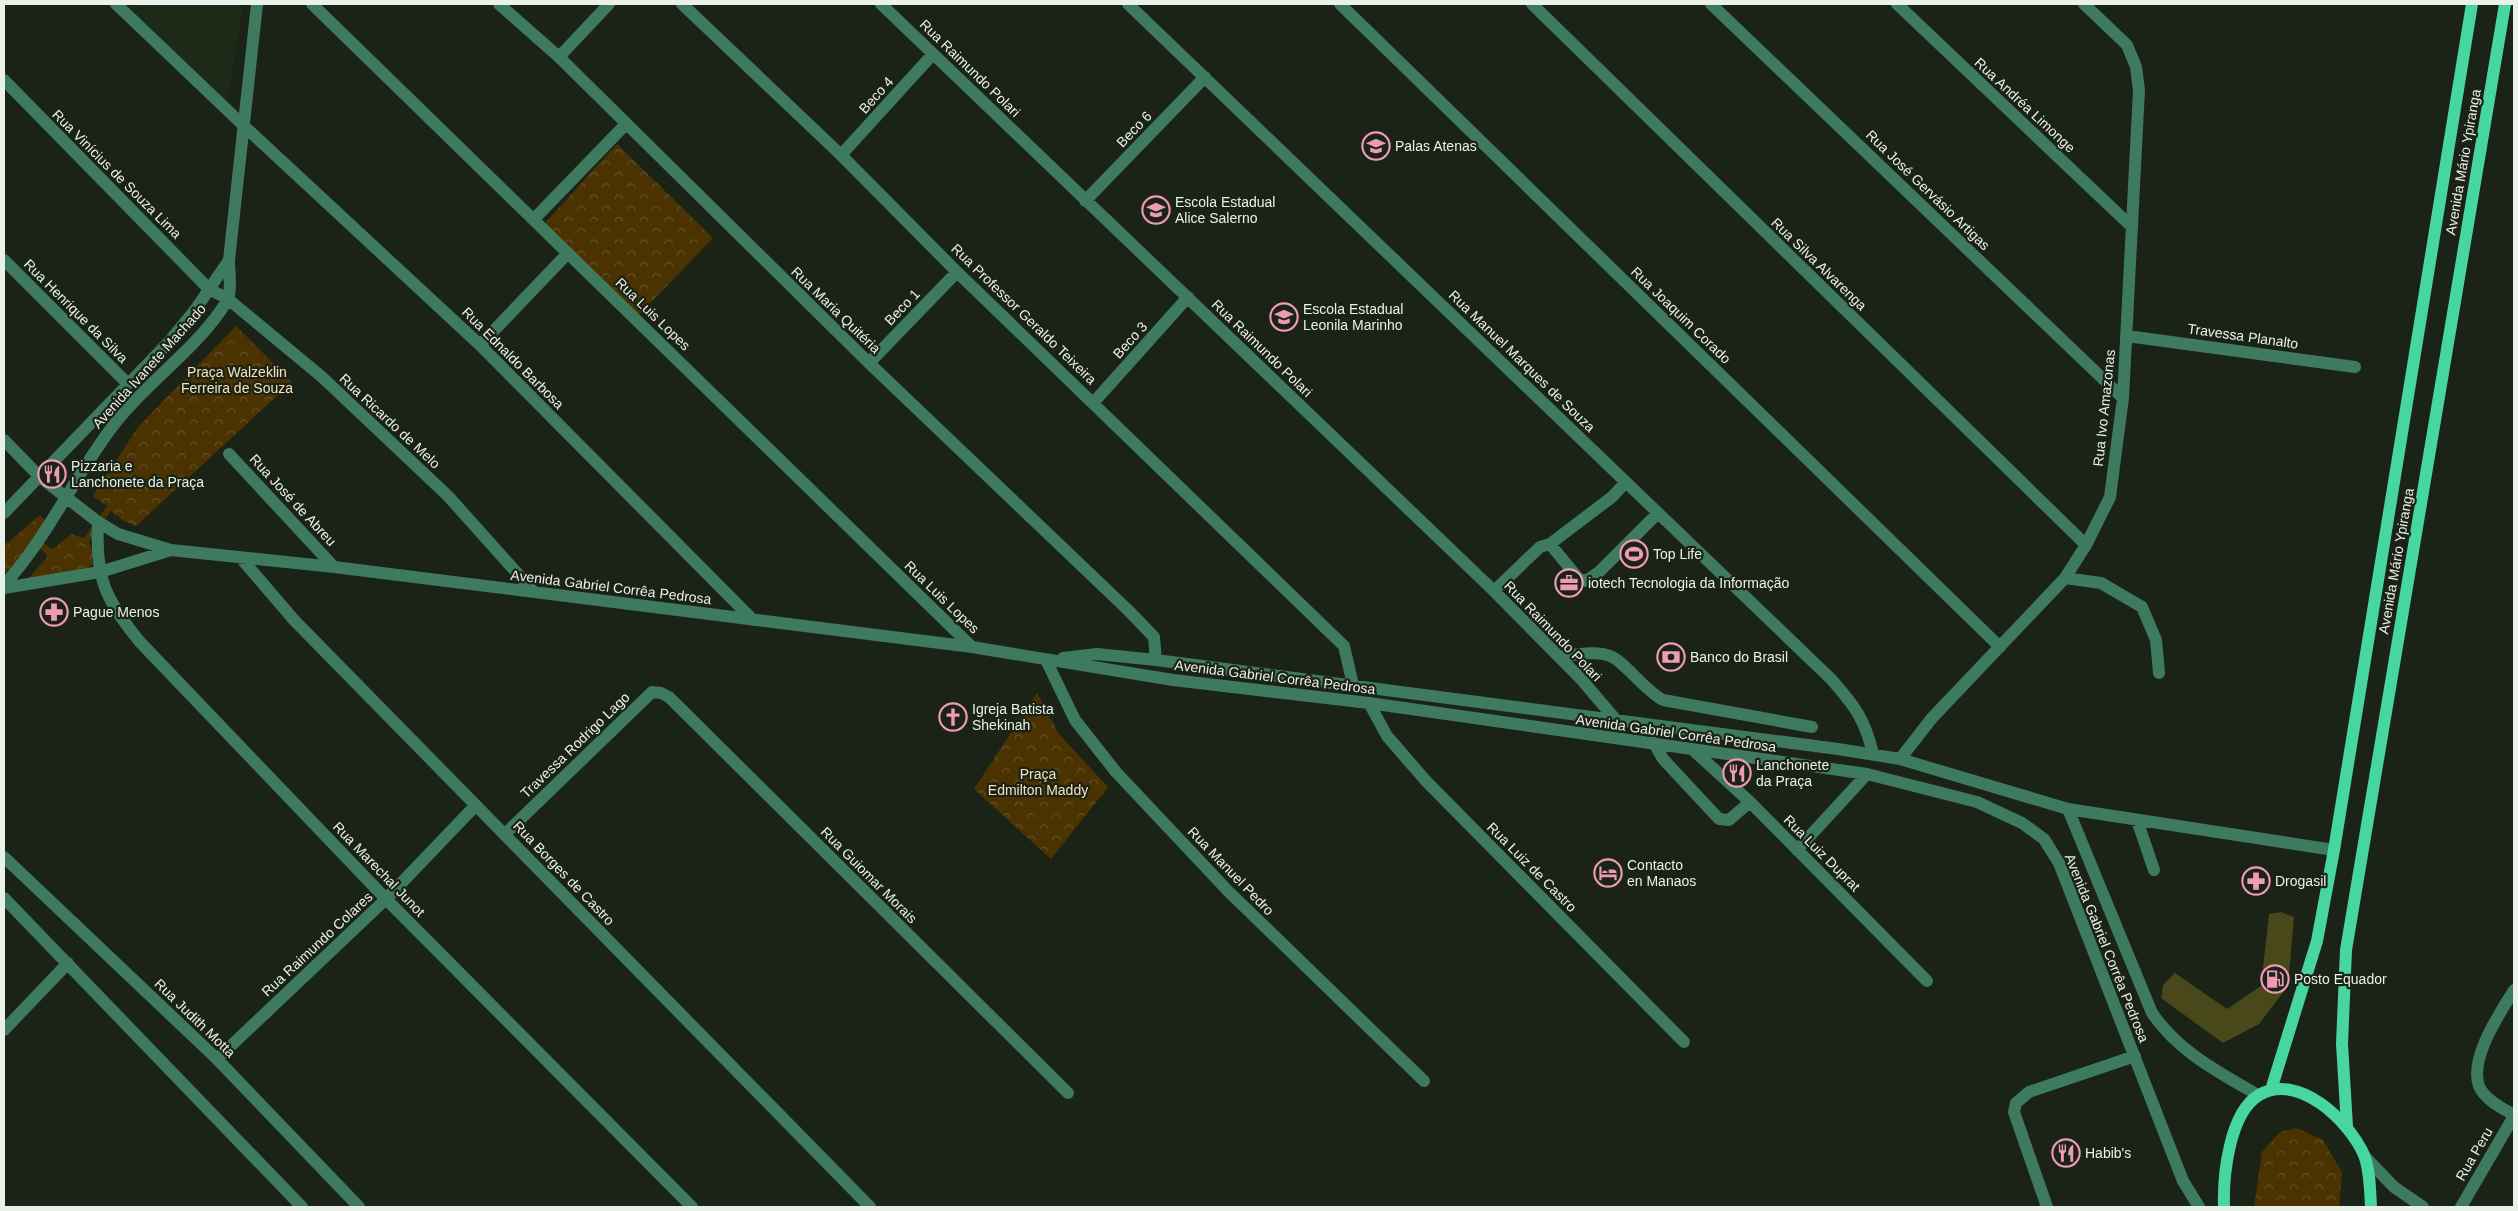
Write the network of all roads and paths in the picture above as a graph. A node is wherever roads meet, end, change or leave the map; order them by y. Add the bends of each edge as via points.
1 (116, 4) edge
2 (257, 4) edge
3 (312, 4) edge
4 (500, 4) edge
5 (609, 4) edge
6 (682, 4) edge
7 (881, 4) edge
8 (1128, 4) edge
9 (1340, 4) edge
10 (1532, 4) edge
11 (1711, 4) edge
12 (1897, 4) edge
13 (2084, 4) edge
14 (2472, 4) edge
15 (2505, 4) edge
16 (933, 54) junction
17 (559, 57) junction
18 (1205, 77) junction
19 (4, 80) edge
20 (625, 124) junction
21 (244, 126) junction
22 (841, 155) junction
23 (1085, 201) junction
24 (534, 218) junction
25 (2132, 227) junction
26 (568, 253) junction
27 (4, 260) edge
28 (229, 260) junction
29 (957, 272) junction
30 (209, 288) junction
31 (1188, 297) junction
32 (228, 299) junction
33 (2126, 336) junction
34 (480, 345) junction
35 (869, 363) junction
36 (2355, 367) dead end
37 (128, 384) junction
38 (2123, 398) junction
39 (1094, 402) junction
40 (4, 440) edge
41 (229, 454) dead end
42 (40, 477) junction
43 (1626, 482) junction
44 (66, 498) junction
45 (4, 513) edge
46 (1658, 513) junction
47 (98, 522) junction
48 (1550, 544) junction
49 (2086, 545) junction
50 (172, 550) junction
51 (240, 557) junction
52 (334, 567) junction
53 (100, 572) junction
54 (2065, 578) junction
55 (4, 587) edge
56 (1494, 591) junction
57 (534, 592) junction
58 (753, 620) junction
59 (972, 647) junction
60 (2000, 647) junction
61 (1560, 657) junction
62 (1046, 660) junction
63 (1156, 660) junction
64 (2159, 673) dead end
65 (1352, 686) junction
66 (645, 699) joint
67 (1369, 704) junction
68 (1616, 720) junction
69 (1812, 727) dead end
70 (1654, 743) junction
71 (1692, 750) junction
72 (1873, 754) junction
73 (1900, 759) junction
74 (1867, 774) junction
75 (1750, 802) junction
76 (476, 805) junction
77 (2068, 809) junction
78 (2137, 820) junction
79 (505, 834) junction
80 (1797, 850) junction
81 (2334, 850) junction
82 (4, 857) edge
83 (2154, 870) dead end
84 (4, 898) edge
85 (386, 899) junction
86 (68, 963) junction
87 (1927, 981) dead end
88 (2514, 990) edge
89 (4, 1030) edge
90 (1684, 1042) dead end
91 (2135, 1056) junction
92 (217, 1059) junction
93 (1424, 1081) dead end
94 (2271, 1090) junction
95 (1068, 1093) dead end
96 (2258, 1095) junction
97 (2514, 1116) edge
98 (2348, 1126) junction
99 (2365, 1157) junction
100 (302, 1207) edge
101 (359, 1207) edge
102 (692, 1207) edge
103 (870, 1207) edge
104 (2047, 1207) edge
105 (2196, 1207) edge
106 (2224, 1207) edge
107 (2371, 1207) edge
108 (2423, 1207) edge
109 (2461, 1207) edge

1 - 21 street, Rua Ednaldo Barbosa
2 - 21 street, Avenida Ivanete Machado
3 - 24 street, Rua Luis Lopes
4 - 17 street, Rua Maria Quitéria
5 - 17 street
6 - 22 street, Rua Professor Geraldo Teixeira
7 - 16 street, Rua Raimundo Polari
8 - 18 street, Rua Manuel Marques de Souza
9 - 60 street, Rua Joaquim Corado
10 - 49 street, Rua Silva Alvarenga
11 - 38 street, Rua José Gervásio Artigas
12 - 25 street, Rua Andréa Limonge
13 - 25 street, Rua Ivo Amazonas via 2127,45 2136,67 2139,90
14 - 81 main road, Avenida Mário Ypiranga
15 - 98 main road, Avenida Mário Ypiranga via 2346,950 2342,1044
16 - 22 street, Beco 4
16 - 23 street, Rua Raimundo Polari
17 - 20 street, Rua Maria Quitéria
18 - 23 street, Beco 6
18 - 43 street, Rua Manuel Marques de Souza
19 - 30 street, Rua Vinícius de Souza Lima
20 - 24 street
20 - 35 street, Rua Maria Quitéria
21 - 28 street, Avenida Ivanete Machado
21 - 34 street, Rua Ednaldo Barbosa
22 - 29 street, Rua Professor Geraldo Teixeira
23 - 31 street, Rua Raimundo Polari
24 - 26 street, Rua Luis Lopes
25 - 33 street, Rua Ivo Amazonas
26 - 34 street
26 - 59 street, Rua Luis Lopes
27 - 37 street, Rua Henrique da Silva
28 - 30 street, Avenida Ivanete Machado
28 - 32 street, Avenida Ivanete Machado
29 - 35 street, Beco 1
29 - 39 street, Rua Professor Geraldo Teixeira
30 - 32 street, Rua Ricardo de Melo
30 - 37 street, Avenida Ivanete Machado via 168,343
31 - 39 street, Beco 3
31 - 56 street, Rua Raimundo Polari
32 - 44 street, Avenida Ivanete Machado via 207,327 120,416
32 - 57 street, Rua Ricardo de Melo via 322,377 448,496
33 - 36 street, Travessa Planalto
33 - 38 street, Rua Ivo Amazonas
34 - 58 street, Rua Ednaldo Barbosa
35 - 63 street, Rua Maria Quitéria via 1154,637
37 - 42 street, Avenida Ivanete Machado
38 - 49 street, Rua Ivo Amazonas via 2110,497
39 - 65 street, Rua Professor Geraldo Teixeira via 1344,646
40 - 42 street, Avenida Gabriel Corrêa Pedrosa
41 - 52 street, Rua José de Abreu
42 - 44 street, Avenida Gabriel Corrêa Pedrosa
42 - 45 street, Avenida Ivanete Machado
43 - 46 street, Rua Manuel Marques de Souza
43 - 48 street via 1612,497
44 - 47 street, Avenida Gabriel Corrêa Pedrosa
44 - 55 street, Avenida Ivanete Machado via 41,540
46 - 48 street via 1586,581 1578,578
46 - 72 street, Rua Manuel Marques de Souza via 1846,696 1868,730
47 - 50 street, Avenida Gabriel Corrêa Pedrosa via 118,534
47 - 53 street, Rua Marechal Junot
48 - 56 street via 1540,547
49 - 54 street, Rua Ivo Amazonas
50 - 51 street, Avenida Gabriel Corrêa Pedrosa
50 - 53 street, Avenida Gabriel Corrêa Pedrosa
51 - 52 street, Avenida Gabriel Corrêa Pedrosa
51 - 76 street, Rua Borges de Castro via 294,620
52 - 57 street, Avenida Gabriel Corrêa Pedrosa
53 - 55 street, Avenida Gabriel Corrêa Pedrosa
53 - 85 street, Rua Marechal Junot via 104,590 115,611 140,642
54 - 60 street, Rua Ivo Amazonas
54 - 64 street via 2101,583 2142,607 2156,640
56 - 61 street, Rua Raimundo Polari
57 - 58 street, Avenida Gabriel Corrêa Pedrosa
58 - 59 street, Avenida Gabriel Corrêa Pedrosa
59 - 62 street, Avenida Gabriel Corrêa Pedrosa
60 - 73 street, Rua Ivo Amazonas via 1932,718
61 - 68 street, Rua Raimundo Polari
61 - 69 street via 1596,653 1611,656 1652,694 1663,700
62 - 63 street, Avenida Gabriel Corrêa Pedrosa via 1097,654
62 - 67 street, Avenida Gabriel Corrêa Pedrosa via 1173,680
62 - 93 street, Rua Manuel Pedro via 1075,720 1116,772 1228,891
63 - 65 street, Avenida Gabriel Corrêa Pedrosa
65 - 68 street, Avenida Gabriel Corrêa Pedrosa
66 - 79 street, Travessa Rodrigo Lago
66 - 95 street, Rua Guiomar Morais via 652,692 661,692 669,697
67 - 70 street, Avenida Gabriel Corrêa Pedrosa via 1613,740
67 - 90 street, Rua Luiz de Castro via 1388,736 1426,781
68 - 72 street, Avenida Gabriel Corrêa Pedrosa
70 - 71 street, Avenida Gabriel Corrêa Pedrosa
70 - 75 street via 1663,760 1719,819 1729,820
71 - 74 street, Avenida Gabriel Corrêa Pedrosa
71 - 75 street, Rua Luiz Duprat
72 - 73 street, Avenida Gabriel Corrêa Pedrosa
73 - 77 street, Avenida Gabriel Corrêa Pedrosa
74 - 80 street
74 - 91 street, Avenida Gabriel Corrêa Pedrosa via 1977,802 2022,824 2044,840 2059,863
75 - 80 street, Rua Luiz Duprat
76 - 79 street, Rua Borges de Castro
76 - 85 street, Rua Raimundo Colares
77 - 78 street, Avenida Gabriel Corrêa Pedrosa
77 - 96 street, Avenida Gabriel Corrêa Pedrosa via 2152,1013 2166,1034 2188,1054
78 - 81 street, Avenida Gabriel Corrêa Pedrosa
78 - 83 street
79 - 103 street, Rua Borges de Castro
80 - 87 street, Rua Luiz Duprat
81 - 94 main road, Avenida Mário Ypiranga via 2317,941
82 - 92 street, Rua Judith Motta
84 - 86 street
85 - 92 street, Rua Raimundo Colares
85 - 102 street, Rua Marechal Junot
86 - 89 street
86 - 100 street
88 - 97 street via 2492,1027 2477,1067 2480,1086 2494,1103
91 - 104 street via 2029,1092 2016,1103 2014,1112
91 - 105 street, Avenida Gabriel Corrêa Pedrosa
92 - 101 street, Rua Judith Motta
94 - 96 main road
94 - 98 main road via 2287,1089 2304,1094 2320,1102
96 - 106 main road via 2239,1119 2232,1137
97 - 109 street, Rua Peru
98 - 99 main road
99 - 107 main road
99 - 108 street via 2394,1187

